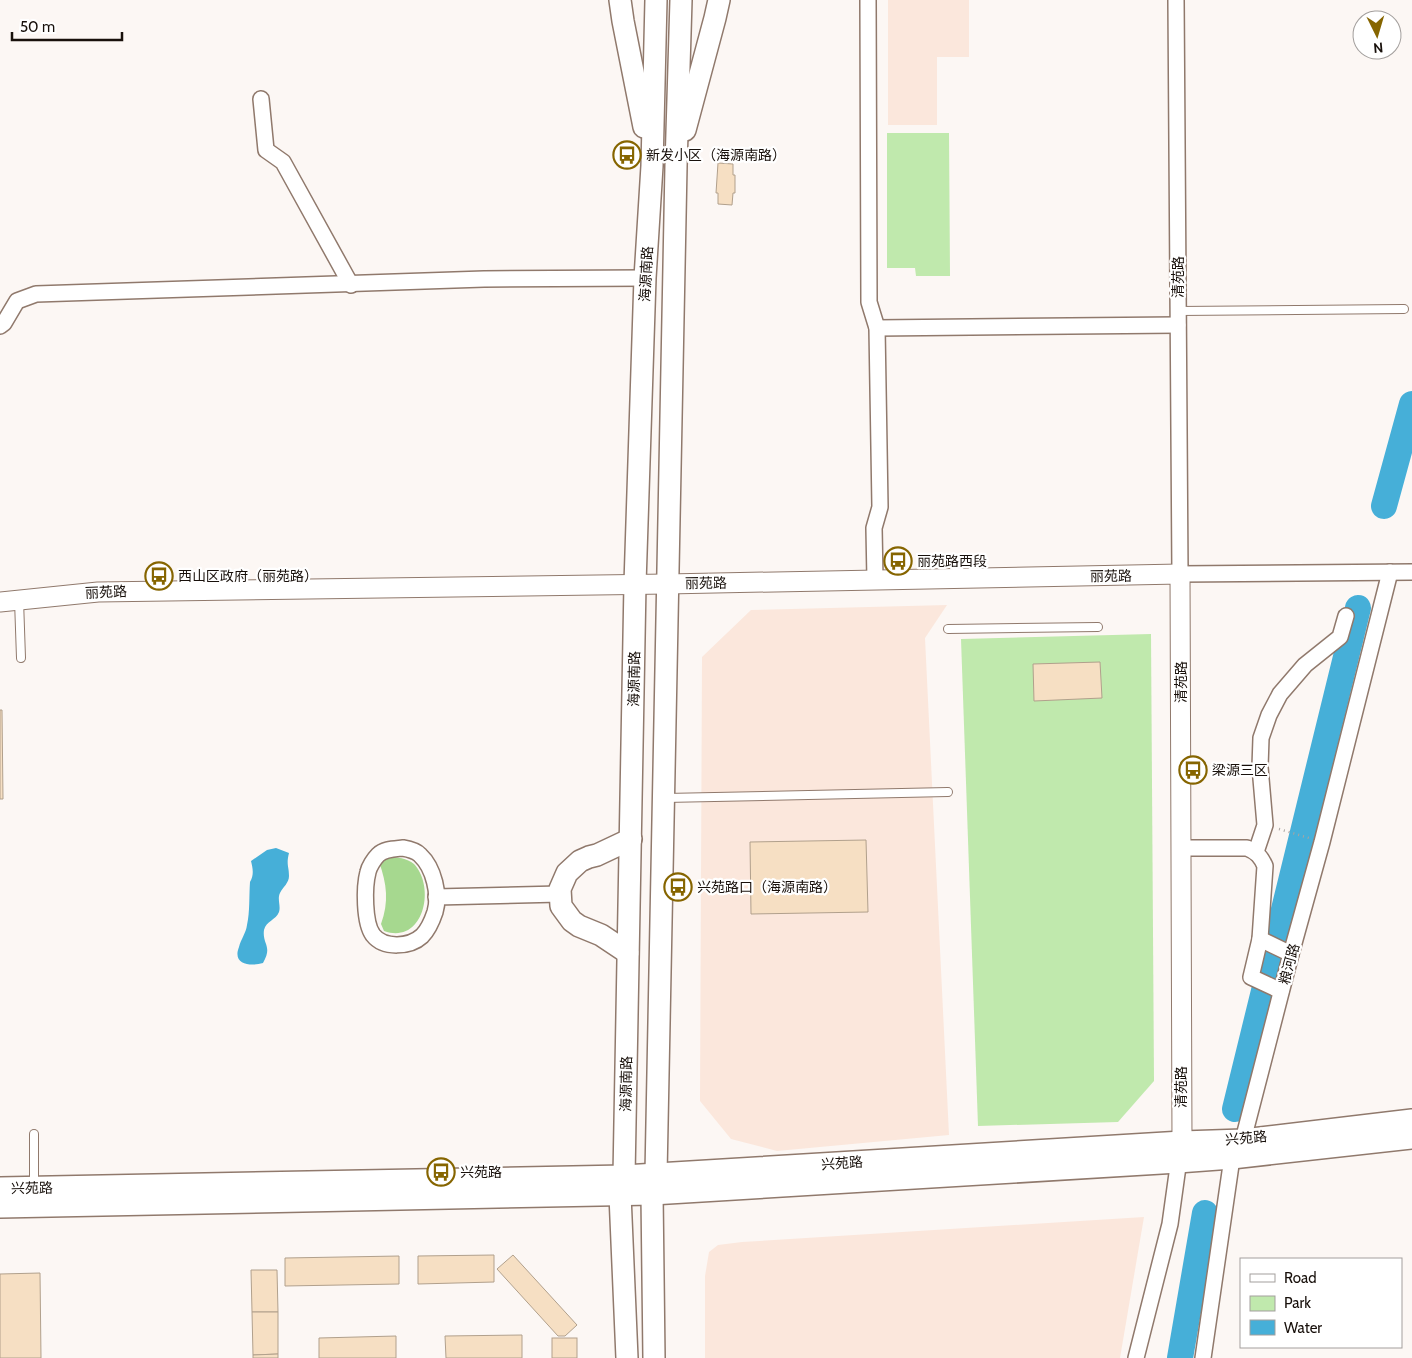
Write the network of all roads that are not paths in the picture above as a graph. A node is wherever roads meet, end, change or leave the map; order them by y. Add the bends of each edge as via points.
1 (620, 0) edge
2 (656, 0) edge
3 (681, 0) edge
4 (719, 0) edge
5 (868, 0) edge
6 (1176, 0) edge
7 (261, 99) dead end
8 (652, 166) junction
9 (676, 166) junction
10 (645, 278) junction
11 (352, 284) junction
12 (1404, 309) dead end
13 (1178, 318) junction
14 (0, 326) edge
15 (877, 328) junction
16 (1390, 572) junction
17 (1412, 572) edge
18 (1180, 574) junction
19 (875, 580) junction
20 (635, 584) junction
21 (667, 584) junction
22 (20, 600) junction
23 (0, 602) edge
24 (1346, 616) dead end
25 (1098, 627) dead end
26 (948, 629) dead end
27 (20, 658) dead end
28 (948, 792) dead end
29 (663, 798) junction
30 (630, 839) junction
31 (1181, 848) junction
32 (1256, 852) junction
33 (560, 894) junction
34 (436, 897) junction
35 (1260, 939) junction
36 (628, 953) junction
37 (1291, 954) junction
38 (1282, 991) junction
39 (1412, 1120) edge
40 (34, 1134) dead end
41 (1412, 1138) edge
42 (1243, 1140) junction
43 (1180, 1152) junction
44 (1232, 1158) junction
45 (654, 1184) junction
46 (622, 1185) junction
47 (0, 1188) edge
48 (34, 1188) junction
49 (0, 1207) edge
50 (628, 1358) edge
51 (654, 1358) edge
52 (1136, 1358) edge
53 (1203, 1358) edge

1 - 8 main road
2 - 8 main road, 海源南路
3 - 9 main road, 海源南路
4 - 9 main road
5 - 15 street via 869,302
6 - 13 street, 清苑路
7 - 11 street via 266,150 283,162
8 - 10 main road, 海源南路
9 - 21 main road, 海源南路
10 - 11 street
10 - 20 main road, 海源南路
11 - 14 street via 36,294 17,301
12 - 13 lane
13 - 15 street
13 - 18 street, 清苑路
15 - 19 street via 880,507 874,528
16 - 17 street, 丽苑路
16 - 18 street, 丽苑路
16 - 37 street, 粮河路
18 - 19 street, 丽苑路
18 - 31 street, 清苑路
19 - 21 street, 丽苑路
20 - 21 street, 丽苑路
20 - 22 street, 丽苑路 via 98,592
20 - 30 main road, 海源南路
21 - 29 main road, 海源南路
22 - 23 street, 丽苑路
22 - 27 lane
24 - 32 street via 1340,637 1304,665 1280,694 1269,715 1261,738 1265,824
25 - 26 lane
28 - 29 lane
29 - 45 main road, 海源南路
30 - 33 main road via 573,866 563,880
30 - 36 main road, 海源南路
31 - 32 street via 1248,848
31 - 43 street, 清苑路
32 - 35 street via 1266,866
33 - 34 street
33 - 36 main road via 561,906 572,921
34 - 34 street via 428,865 420,855 403,848 385,850 377,855 368,871 366,917 372,934 386,944 411,942 430,925
35 - 37 street
35 - 38 street via 1251,977
36 - 46 main road, 海源南路
37 - 38 street, 粮河路
38 - 42 street, 粮河路
39 - 42 main road, 兴苑路
40 - 48 lane
41 - 44 main road, 兴苑路
42 - 43 main road, 兴苑路
42 - 44 street, 粮河路
43 - 44 main road, 兴苑路
43 - 45 main road, 兴苑路
43 - 52 street, 清苑路 via 1170,1224
44 - 53 street, 粮河路
45 - 46 main road, 兴苑路
45 - 51 main road, 海源南路
46 - 48 main road, 兴苑路
46 - 49 main road, 兴苑路
46 - 50 main road, 海源南路
47 - 48 main road, 兴苑路

